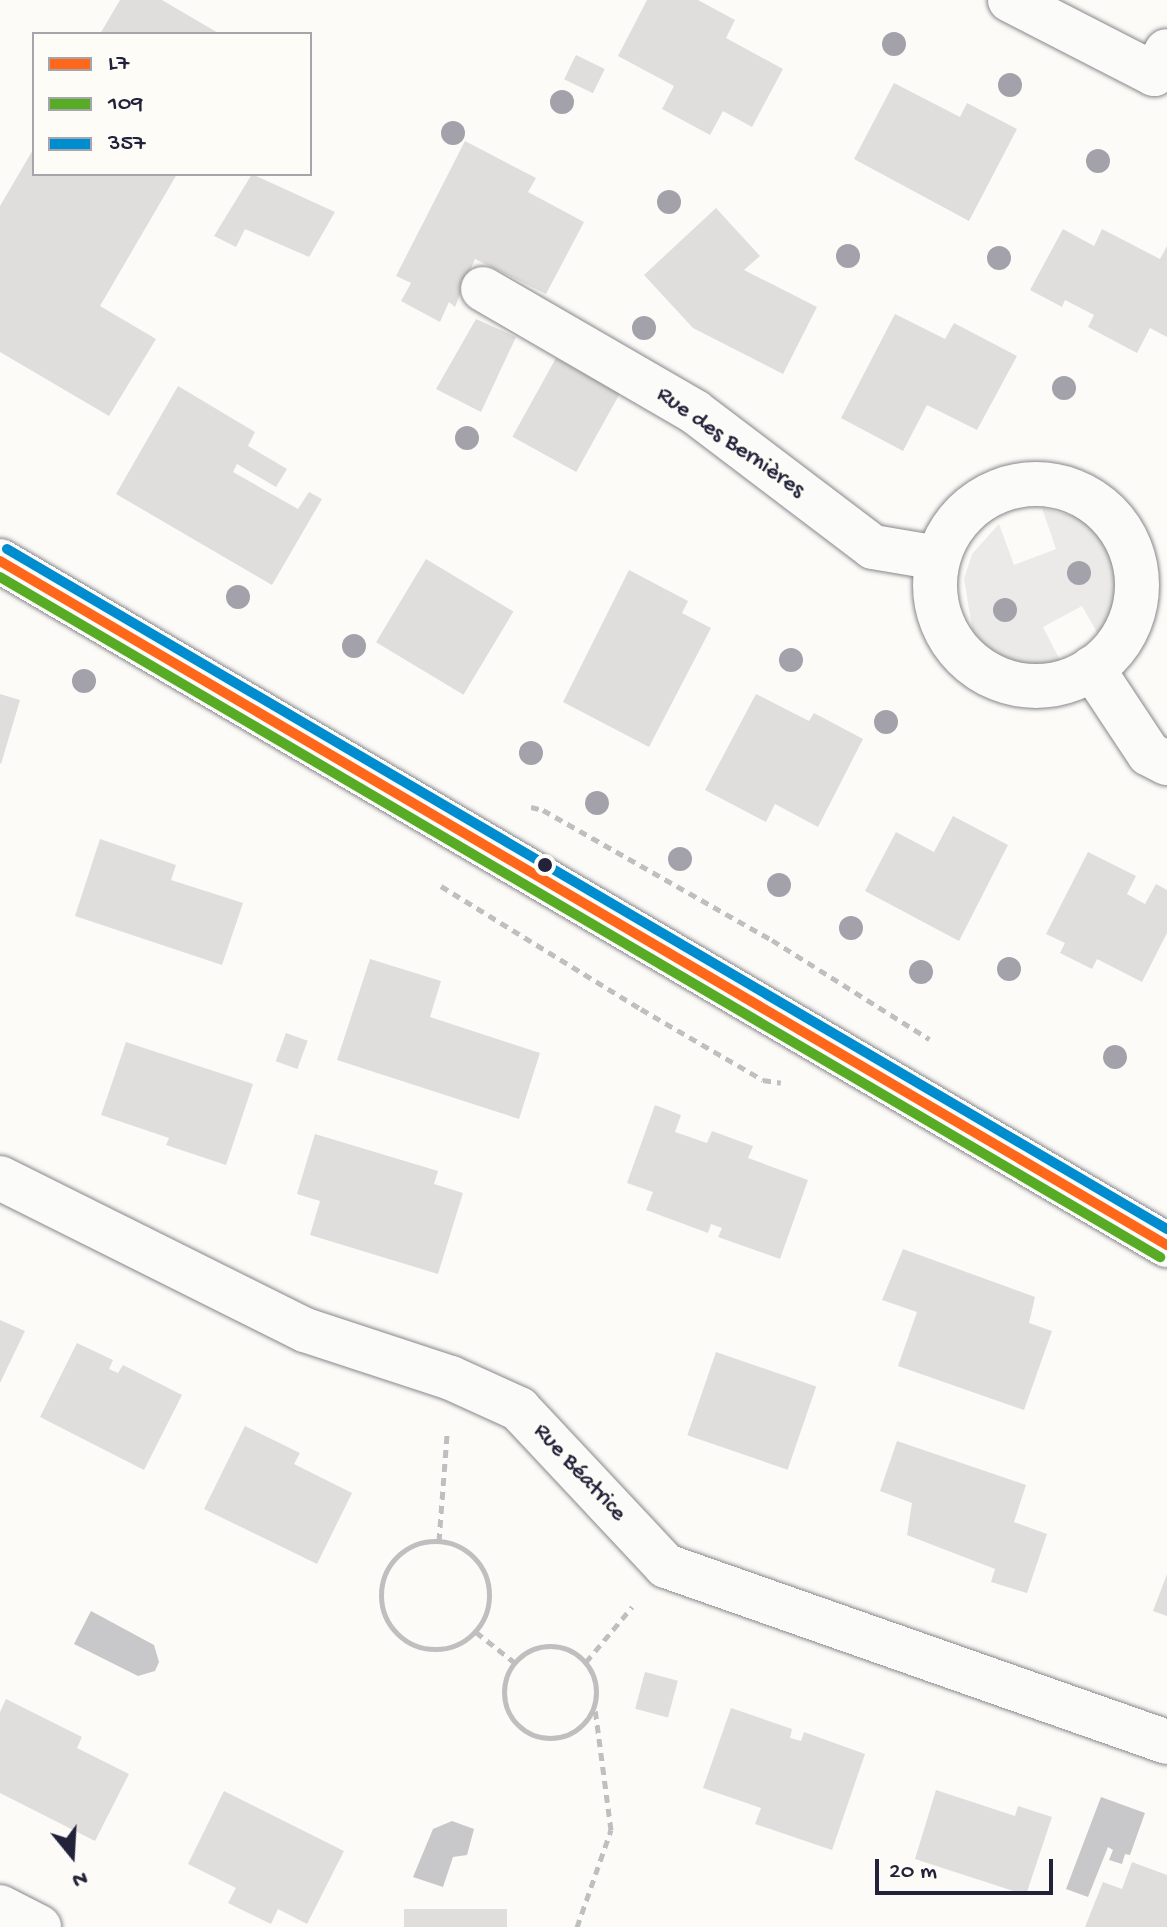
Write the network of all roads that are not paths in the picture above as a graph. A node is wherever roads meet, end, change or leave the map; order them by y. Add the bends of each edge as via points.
1 (1010, 0) edge
2 (1167, 51) edge
3 (483, 289) dead end
4 (938, 558) junction
5 (0, 561) edge
6 (1092, 668) junction
7 (1167, 763) edge
8 (0, 1178) edge
9 (1167, 1245) edge
10 (1167, 1742) edge
11 (0, 1907) edge
12 (39, 1927) edge

1 - 2 street via 1154,74
3 - 4 street, Rue des Bernières via 695,412 873,547
4 - 6 street via 933,586 938,615 970,663 1022,685 1052,685
4 - 6 street via 949,531 967,509 1020,484 1077,491 1101,506 1121,528 1137,582 1134,612 1122,638
5 - 9 street
6 - 7 street via 1149,754
8 - 10 street, Rue Béatrice via 305,1330 451,1378 519,1409 666,1566
11 - 12 street

